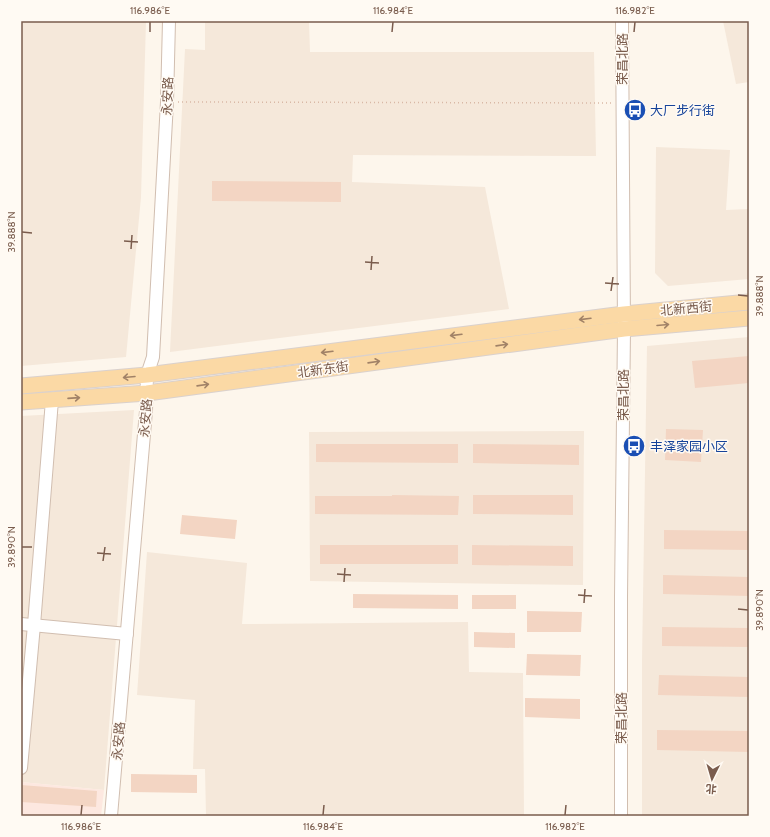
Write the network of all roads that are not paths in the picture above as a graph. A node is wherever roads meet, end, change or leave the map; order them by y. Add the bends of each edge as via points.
1 (169, 21) edge
2 (622, 21) edge
3 (749, 302) edge
4 (749, 318) edge
5 (624, 321) junction
6 (404, 342) junction
7 (406, 358) junction
8 (147, 375) junction
9 (21, 386) edge
10 (147, 393) junction
11 (52, 400) junction
12 (21, 402) edge
13 (21, 624) edge
14 (34, 625) junction
15 (127, 634) junction
16 (21, 768) edge
17 (111, 816) edge
18 (621, 816) edge

1 - 8 street, 永安路 via 153,357
2 - 5 street, 荣昌北路
3 - 5 main road, 北新西街
5 -> 4 main road, 北新西街
5 -> 6 main road, 北新东街
7 -> 5 main road, 北新东街
5 - 18 street, 荣昌北路
6 - 7 street
6 -> 8 main road, 北新东街
10 -> 7 main road, 北新东街
8 -> 9 main road, 北新东街
8 - 10 street, 永安路
11 -> 10 main road, 北新东街
10 - 15 street, 永安路
11 - 12 main road, 北新东街
11 - 14 street
13 - 14 street
14 - 15 street
14 - 16 street
15 - 17 street, 永安路

